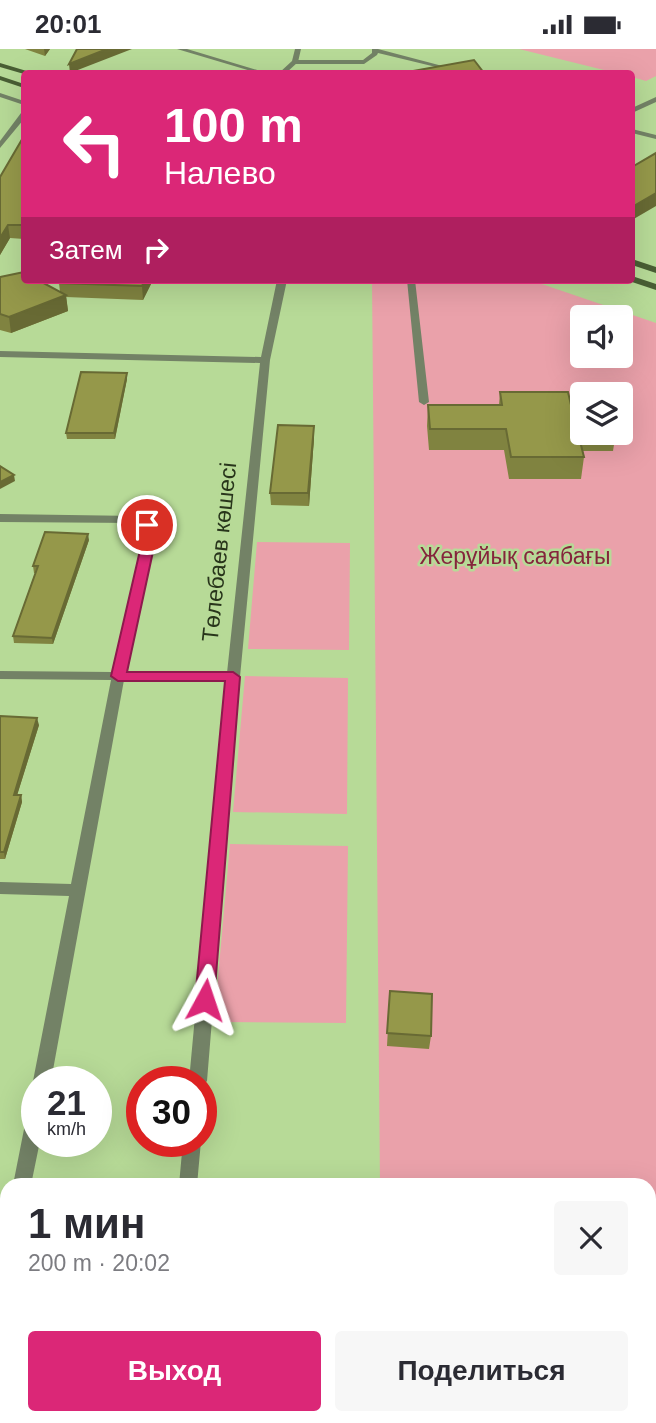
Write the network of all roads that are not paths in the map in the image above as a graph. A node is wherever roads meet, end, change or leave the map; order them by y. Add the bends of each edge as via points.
1 (180, 49) edge
2 (298, 49) edge
3 (375, 49) edge
4 (295, 62) junction
5 (0, 65) edge
6 (422, 69) edge
7 (254, 70) edge
8 (285, 70) edge
9 (426, 70) edge
10 (455, 70) edge
11 (21, 71) edge
12 (0, 78) edge
13 (21, 85) edge
14 (0, 95) edge
15 (656, 99) edge
16 (21, 102) edge
17 (635, 110) edge
18 (21, 119) edge
19 (635, 132) edge
20 (656, 137) edge
21 (0, 146) edge
22 (635, 263) edge
23 (656, 270) edge
24 (635, 280) edge
25 (281, 284) edge
26 (411, 284) edge
27 (656, 287) edge
28 (0, 354) edge
29 (265, 360) junction
30 (424, 402) dead end
31 (0, 518) edge
32 (0, 675) edge
33 (118, 676) junction
34 (233, 677) junction
35 (0, 888) edge
36 (79, 890) junction
37 (45, 1066) edge
38 (199, 1066) edge
39 (28, 1157) edge
40 (191, 1157) edge
41 (23, 1178) edge
42 (189, 1178) edge

1 - 7 street
2 - 4 street
3 - 4 lane via 364,62
3 - 10 lane
4 - 8 street
5 - 11 main road
6 - 9 lane
12 - 13 main road
14 - 16 street
15 - 17 street
18 - 21 street
19 - 20 street
22 - 23 main road
24 - 27 main road
25 - 29 street, Төлебаев көшесі
26 - 30 lane
28 - 29 street
29 - 34 street, Төлебаев көшесі
31 - 33 street via 137,520 147,525 150,533
32 - 33 street
33 - 34 street
33 - 36 street
34 - 38 street, Төлебаев көшесі
35 - 36 street
36 - 37 street
39 - 41 street
40 - 42 street

